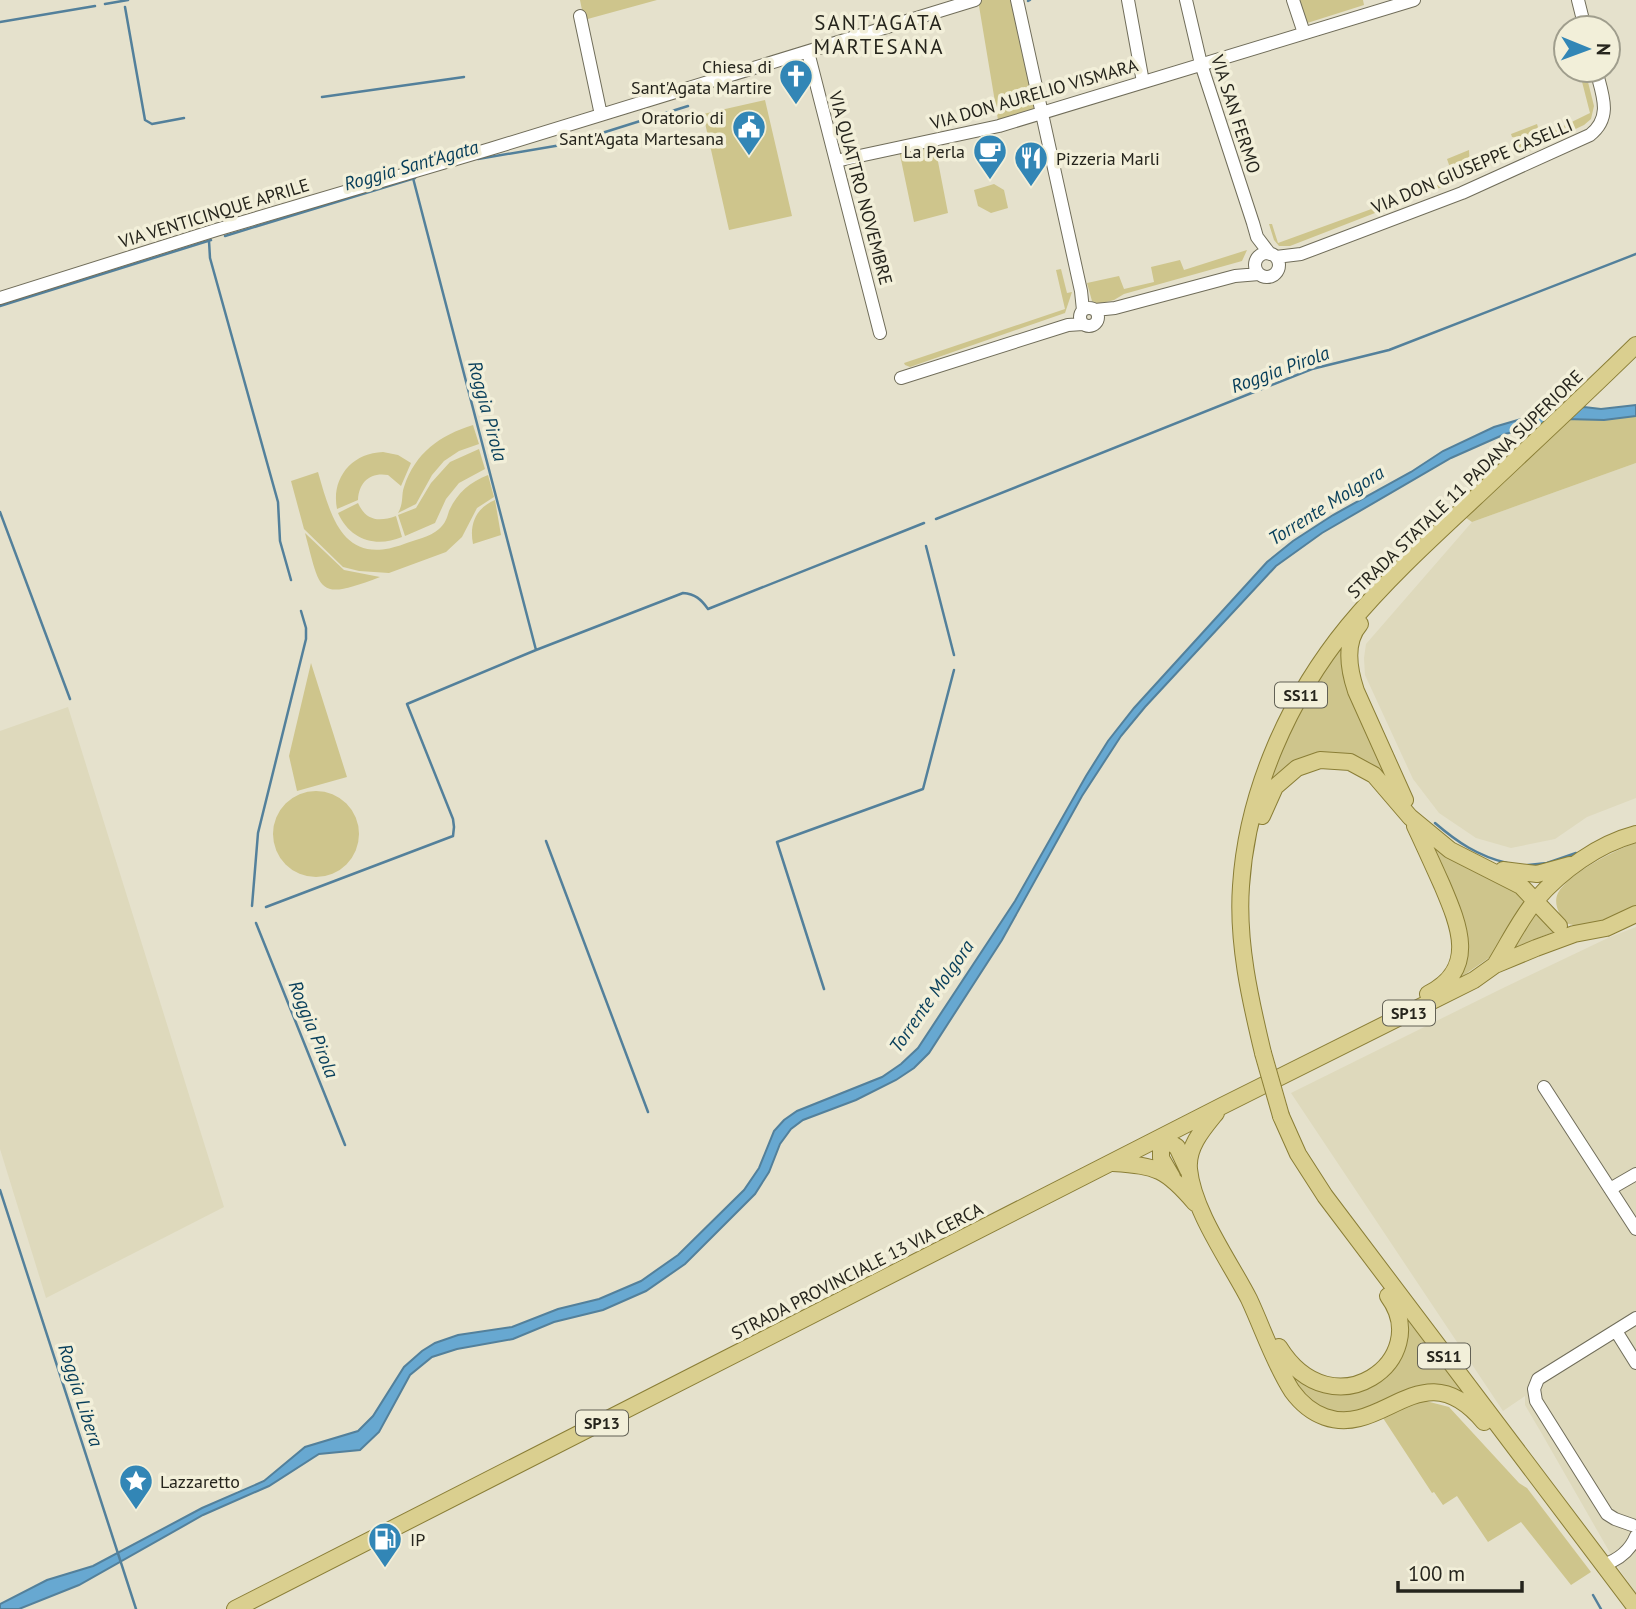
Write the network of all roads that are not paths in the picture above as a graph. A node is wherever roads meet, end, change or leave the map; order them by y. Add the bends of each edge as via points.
1 (975, 0) edge
2 (1017, 0) edge
3 (1128, 0) edge
4 (1186, 0) edge
5 (1293, 0) edge
6 (1414, 0) edge
7 (1395, 3) edge
8 (580, 16) dead end
9 (1304, 33) junction
10 (808, 52) junction
11 (1200, 64) junction
12 (1143, 82) junction
13 (1599, 84) edge
14 (1041, 112) junction
15 (601, 115) junction
16 (836, 162) junction
17 (1301, 254) junction
18 (1264, 261) junction
19 (1278, 271) junction
20 (0, 298) edge
21 (1089, 314) junction
22 (880, 333) dead end
23 (1636, 345) edge
24 (901, 378) dead end
25 (1426, 544) junction
26 (1410, 817) junction
27 (1427, 832) junction
28 (1636, 834) edge
29 (1579, 862) junction
30 (1481, 866) junction
31 (1559, 877) junction
32 (1241, 882) junction
33 (1535, 901) junction
34 (1636, 914) edge
35 (1566, 930) junction
36 (1495, 965) junction
37 (1320, 1057) junction
38 (1544, 1087) dead end
39 (1222, 1106) junction
40 (1161, 1137) junction
41 (1112, 1163) junction
42 (1636, 1174) edge
43 (1184, 1179) junction
44 (1610, 1189) junction
45 (1636, 1229) edge
46 (1358, 1242) junction
47 (1248, 1298) junction
48 (1636, 1318) edge
49 (1616, 1331) junction
50 (1636, 1363) edge
51 (1530, 1469) junction
52 (1635, 1528) edge
53 (1603, 1565) junction
54 (1636, 1608) edge
55 (235, 1609) edge

1 - 10 street, VIA VENTICINQUE APRILE
2 - 14 street
3 - 12 street
4 - 11 street, VIA SAN FERMO
5 - 9 street
6 - 7 street, VIA DON AURELIO VISMARA
7 - 9 street, VIA DON AURELIO VISMARA
8 - 15 street
9 - 11 street, VIA DON AURELIO VISMARA
10 - 15 street, VIA VENTICINQUE APRILE
10 - 16 street, VIA QUATTRO NOVEMBRE
11 - 12 street, VIA DON AURELIO VISMARA
11 - 18 street, VIA SAN FERMO
12 - 14 street, VIA DON AURELIO VISMARA
13 - 17 street, VIA DON GIUSEPPE CASELLI via 1605,111 1602,123 1590,135 1462,193
14 - 16 street, VIA DON AURELIO VISMARA via 999,126
14 - 21 street
15 - 20 street, VIA VENTICINQUE APRILE
16 - 22 street, VIA QUATTRO NOVEMBRE
17 - 18 street, VIA DON GIUSEPPE CASELLI
17 - 19 street, VIA DON GIUSEPPE CASELLI
18 - 19 street via 1279,265
18 - 19 street via 1269,277
18 - 21 street via 1235,276
21 - 24 street via 1068,325
23 - 25 main road, STRADA STATALE 11 PADANA SUPERIORE / SS11
25 - 27 main road via 1408,574 1357,627 1350,657 1356,691 1400,792
25 - 32 main road, STRADA STATALE 11 PADANA SUPERIORE / SS11 via 1350,624 1298,699 1262,782
26 - 27 main road
26 - 32 main road via 1374,775 1359,766 1335,760 1306,763 1272,793
26 - 37 main road via 1458,923 1460,956 1436,990 1380,1018
27 - 30 main road
28 - 29 main road, STRADA PROVINCIALE 13 VIA CERCA / SP13
29 - 30 main road via 1537,874
29 - 31 main road, STRADA PROVINCIALE 13 VIA CERCA / SP13
30 - 33 main road via 1521,886
31 - 33 main road, STRADA PROVINCIALE 13 VIA CERCA / SP13
31 - 35 main road via 1550,900 1553,915
32 - 46 main road, STRADA STATALE 11 PADANA SUPERIORE / SS11, bridge via 1245,963 1281,1116 1306,1168
33 - 35 main road
33 - 36 main road, STRADA PROVINCIALE 13 VIA CERCA / SP13
34 - 35 main road, STRADA PROVINCIALE 13 VIA CERCA / SP13 via 1606,928
35 - 36 main road, STRADA PROVINCIALE 13 VIA CERCA / SP13
36 - 37 main road, STRADA PROVINCIALE 13 VIA CERCA / SP13 via 1474,980
37 - 39 main road, STRADA PROVINCIALE 13 VIA CERCA / SP13
38 - 44 street
39 - 40 main road, STRADA PROVINCIALE 13 VIA CERCA / SP13
39 - 43 main road via 1195,1143
40 - 41 main road, STRADA PROVINCIALE 13 VIA CERCA / SP13
40 - 43 main road via 1177,1147
41 - 43 main road via 1152,1167
41 - 55 main road, STRADA PROVINCIALE 13 VIA CERCA / SP13
42 - 44 street
43 - 47 main road
44 - 45 street
46 - 47 main road via 1400,1322 1395,1352 1373,1378 1342,1387 1303,1376 1289,1363
46 - 51 main road, STRADA STATALE 11 PADANA SUPERIORE / SS11
47 - 51 main road via 1292,1390 1316,1413 1357,1420 1406,1397 1442,1394 1476,1413 1509,1454
48 - 49 street
49 - 50 street
49 - 52 street via 1538,1379 1534,1393 1607,1514
51 - 53 main road, STRADA STATALE 11 PADANA SUPERIORE / SS11
52 - 53 street via 1632,1547
53 - 54 main road, STRADA STATALE 11 PADANA SUPERIORE / SS11

